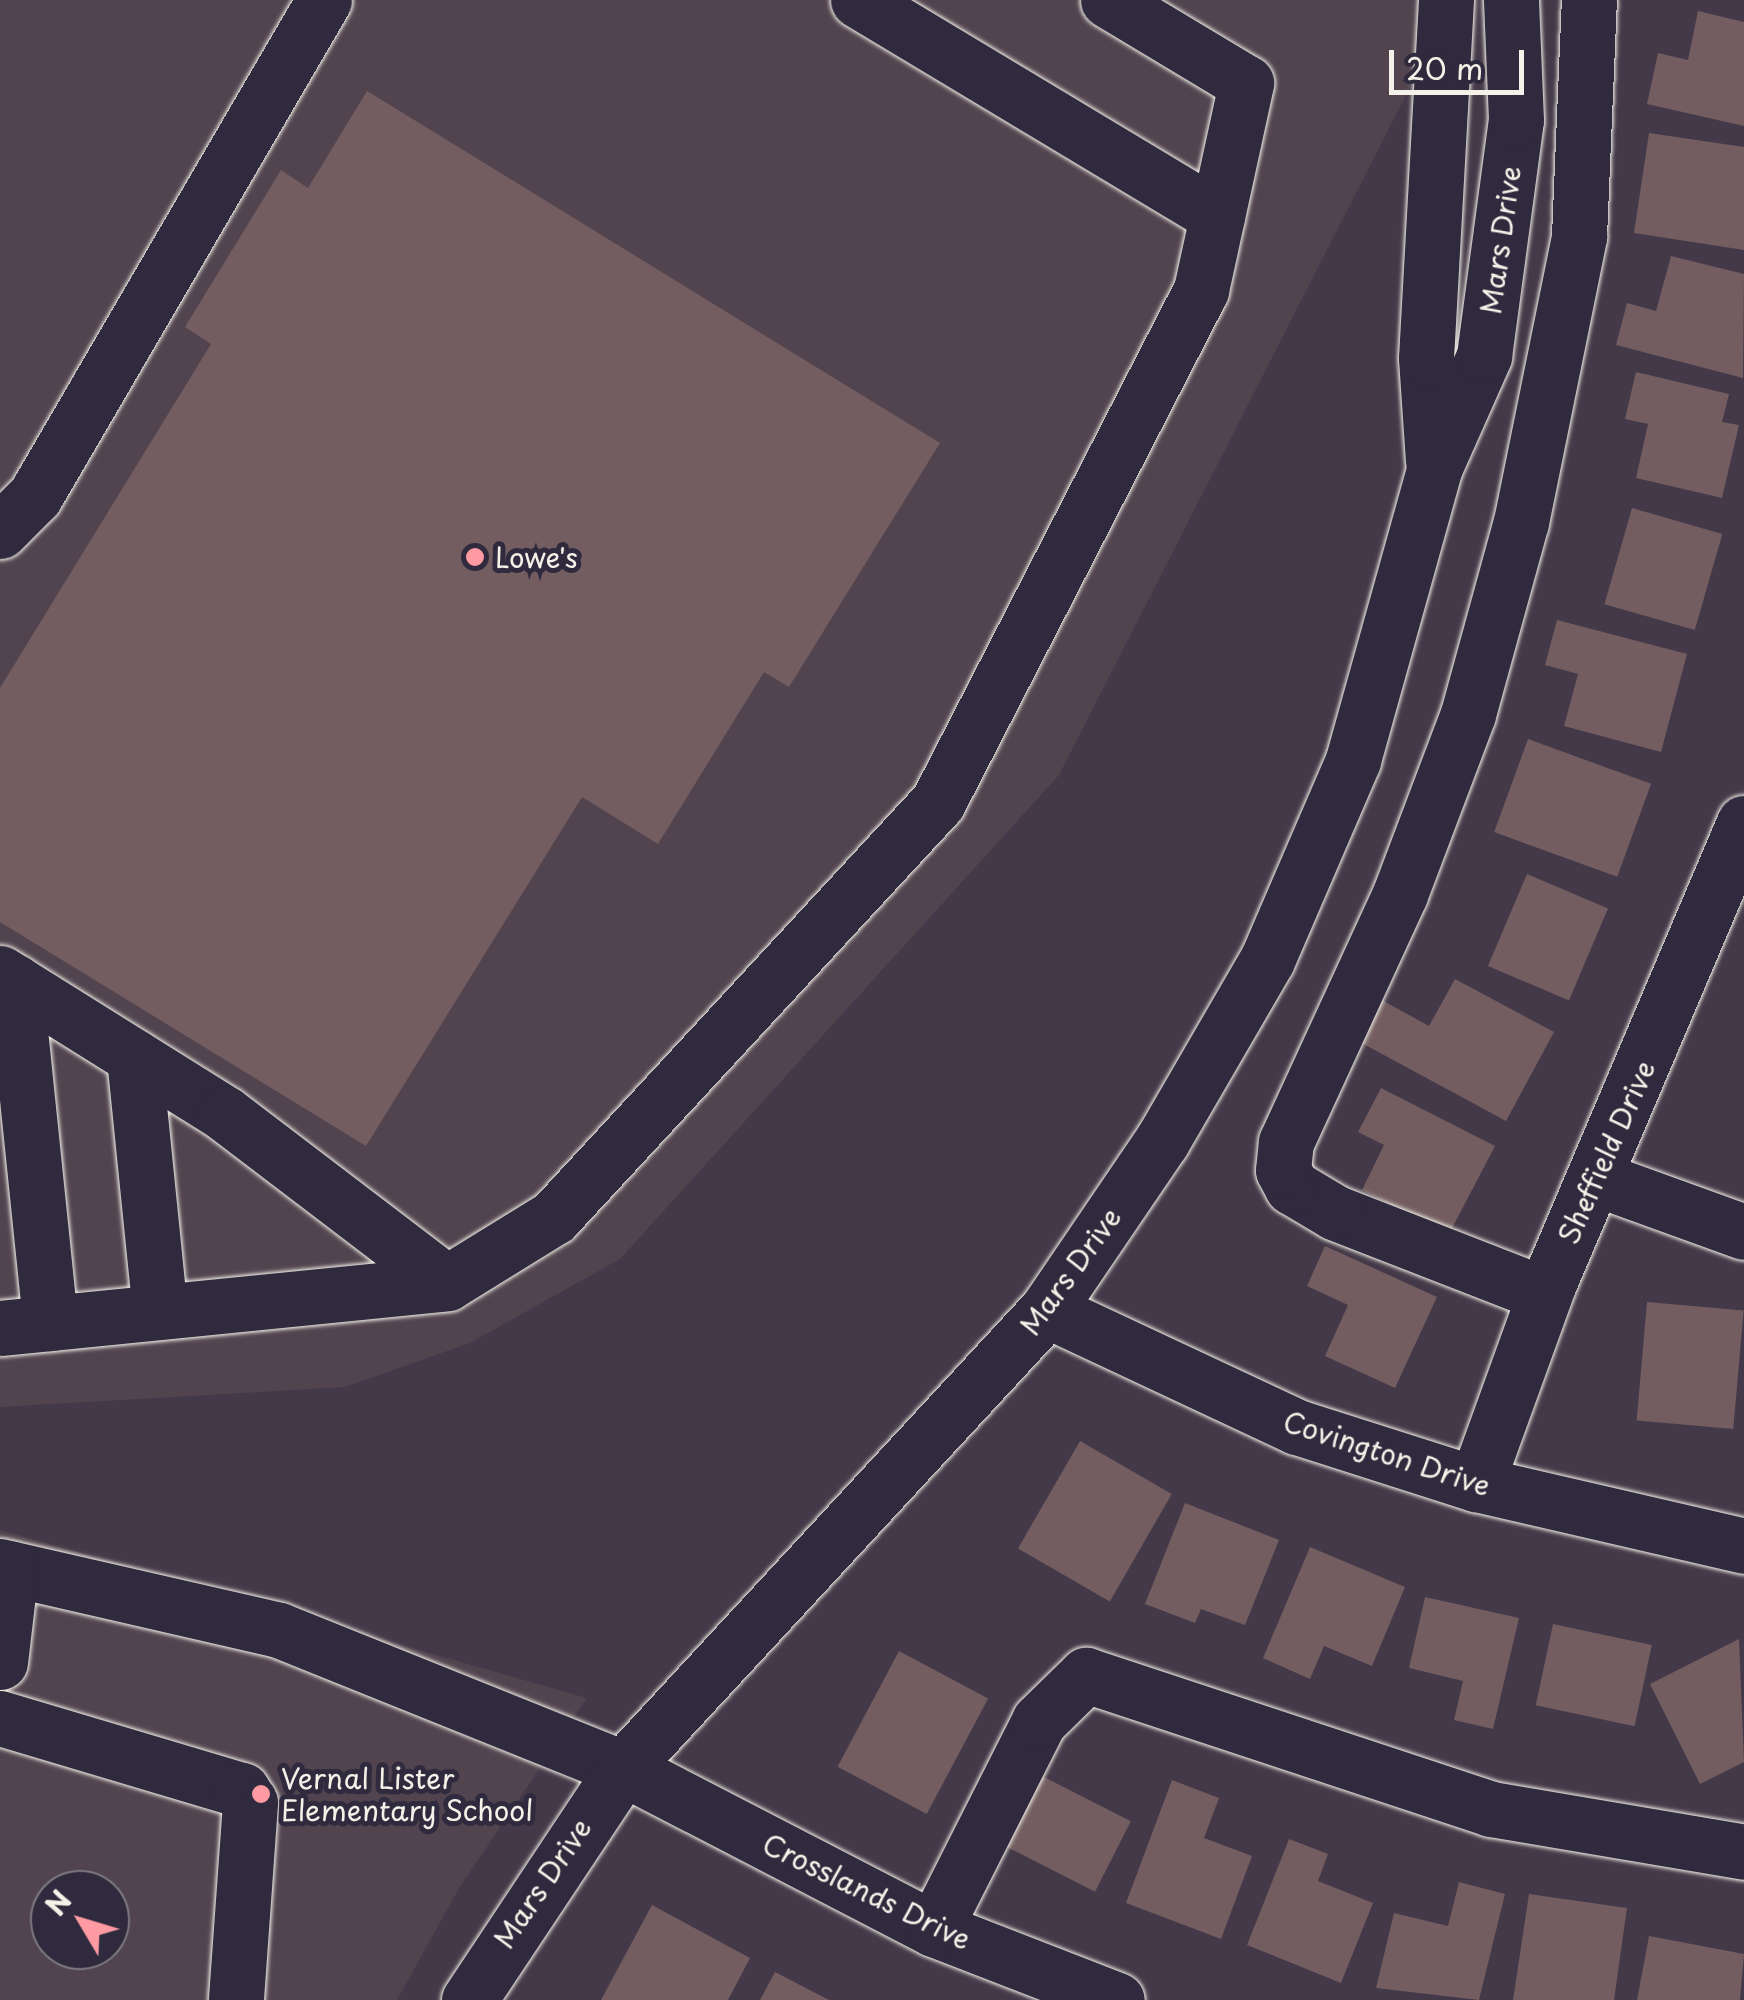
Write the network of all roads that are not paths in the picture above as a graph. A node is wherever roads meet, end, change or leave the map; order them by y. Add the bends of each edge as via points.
1 (324, 0) edge
2 (858, 0) edge
3 (1108, 0) edge
4 (1446, 0) edge
5 (1511, 0) edge
6 (1589, 0) edge
7 (1217, 216) junction
8 (1434, 470) junction
9 (0, 531) edge
10 (1744, 822) edge
11 (1730, 908) edge
12 (8, 978) edge
13 (134, 1057) junction
14 (1595, 1178) junction
15 (1744, 1232) edge
16 (447, 1283) junction
17 (1544, 1294) junction
18 (1048, 1310) junction
19 (160, 1312) junction
20 (25, 1325) edge
21 (1476, 1484) junction
22 (1744, 1546) edge
23 (6, 1568) edge
24 (0, 1662) edge
25 (0, 1718) edge
26 (623, 1768) junction
27 (1744, 1852) edge
28 (934, 1930) junction
29 (236, 2000) edge
30 (469, 2000) edge
31 (1117, 2000) edge

1 - 9 street via 44,481
2 - 7 street
3 - 7 street via 1246,83
4 - 8 street, Mars Drive via 1426,358
5 - 8 street, Mars Drive via 1516,120 1484,356
6 - 17 street via 1579,236 1521,522 1468,714 1400,894 1286,1142 1284,1170 1292,1188 1334,1212
7 - 16 street via 1201,290 938,802 554,1217
8 - 18 street, Mars Drive via 1353,760 1267,960 1162,1141
10 - 11 street, Sheffield Drive
11 - 14 street, Sheffield Drive
12 - 13 street
12 - 20 street
13 - 16 street via 224,1113
13 - 19 street
14 - 15 street
14 - 17 street, Sheffield Drive
16 - 19 street
17 - 21 street, Sheffield Drive
18 - 21 street, Covington Drive via 1297,1428
18 - 26 street, Mars Drive
19 - 20 street
21 - 22 street, Covington Drive
23 - 24 street
23 - 26 street, Crosslands Drive via 279,1630
25 - 29 street via 242,1790 250,1803
26 - 28 street, Crosslands Drive
26 - 30 street, Mars Drive
27 - 28 street via 1491,1810 1086,1675 1039,1722
28 - 31 street, Crosslands Drive

